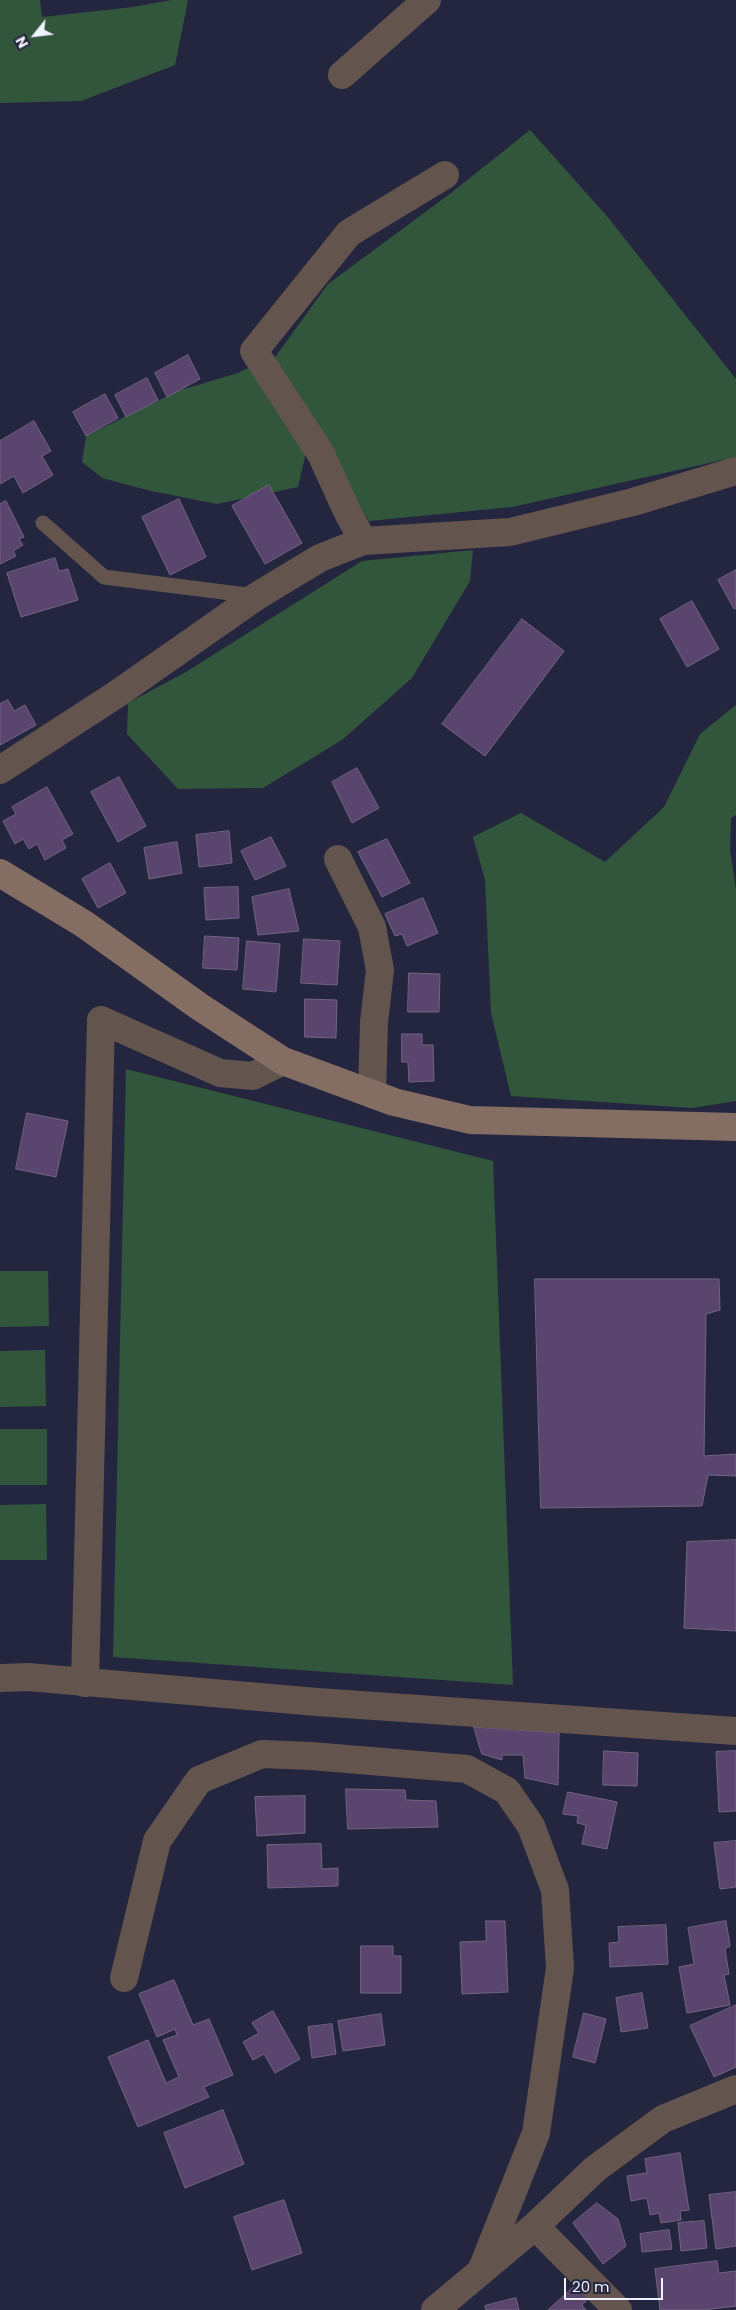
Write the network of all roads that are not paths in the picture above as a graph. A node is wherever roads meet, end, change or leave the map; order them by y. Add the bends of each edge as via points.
1 (426, 0) edge
2 (342, 75) dead end
3 (445, 175) dead end
4 (736, 471) edge
5 (43, 523) dead end
6 (363, 541) junction
7 (257, 596) junction
8 (0, 770) edge
9 (338, 859) dead end
10 (0, 873) edge
11 (284, 1061) junction
12 (372, 1094) junction
13 (736, 1127) edge
14 (0, 1678) edge
15 (85, 1683) junction
16 (736, 1731) edge
17 (124, 1978) dead end
18 (736, 2089) edge
19 (535, 2226) junction
20 (482, 2269) junction
21 (435, 2310) edge
22 (618, 2310) edge

1 - 2 street
3 - 6 street via 349,233 254,351 321,454
4 - 6 street via 633,502 510,532
5 - 7 lane via 104,577
6 - 7 street via 320,558
7 - 8 street via 117,694
9 - 12 street via 372,927 380,970 374,1022
10 - 11 street via 84,924 200,1008
11 - 12 street
11 - 15 street via 253,1076 220,1073 100,1020
12 - 13 street via 470,1120
14 - 15 street
15 - 16 street
17 - 20 street via 157,1841 198,1780 262,1754 467,1769 507,1791 531,1826 555,1890 560,1968 536,2133
18 - 19 street via 663,2119 595,2169
19 - 20 street
19 - 22 street
20 - 21 street

